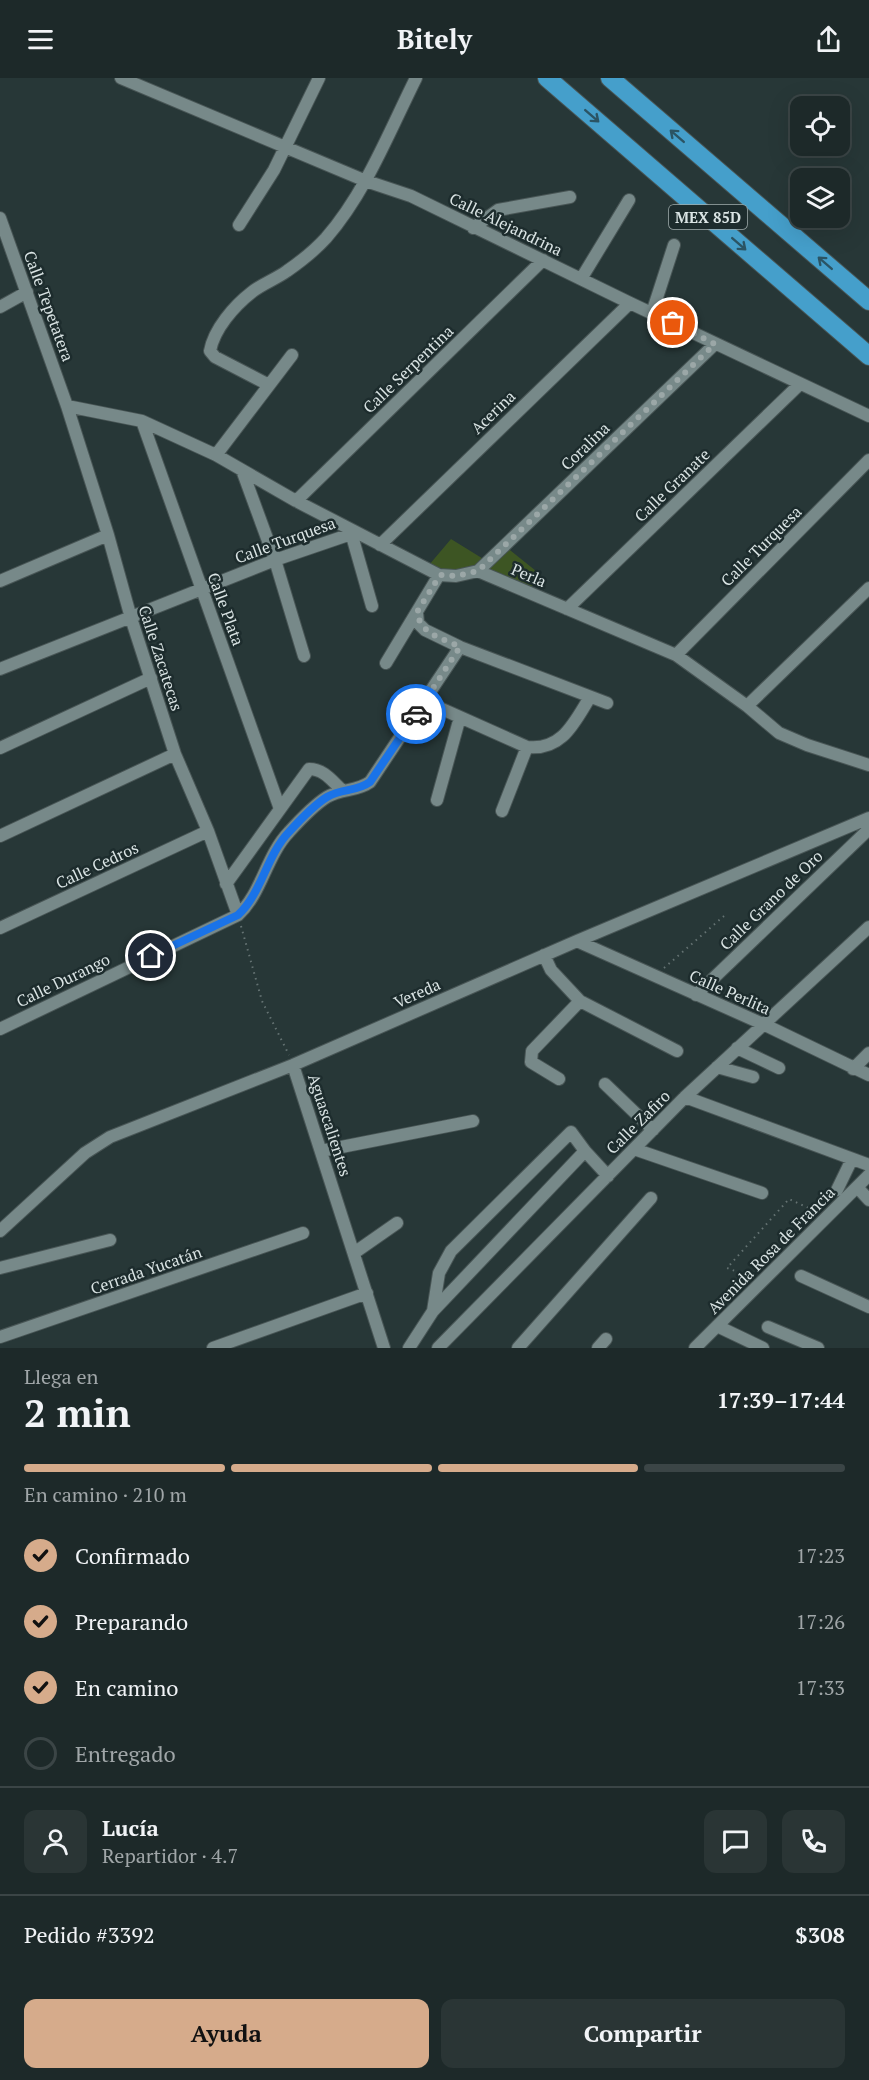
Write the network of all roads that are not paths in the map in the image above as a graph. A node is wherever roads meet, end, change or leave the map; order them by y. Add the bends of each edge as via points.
1 (121, 78) edge
2 (319, 78) edge
3 (416, 78) edge
4 (547, 78) edge
5 (610, 78) edge
6 (284, 147) junction
7 (366, 181) junction
8 (570, 197) dead end
9 (629, 200) dead end
10 (0, 218) edge
11 (239, 225) dead end
12 (473, 228) junction
13 (674, 245) dead end
14 (543, 260) junction
15 (581, 279) junction
16 (27, 292) junction
17 (869, 301) edge
18 (630, 303) junction
19 (0, 307) edge
20 (652, 313) junction
21 (715, 344) junction
22 (292, 355) dead end
23 (869, 356) edge
24 (800, 384) junction
25 (269, 385) junction
26 (67, 406) junction
27 (869, 416) edge
28 (142, 421) junction
29 (216, 455) junction
30 (869, 460) edge
31 (242, 470) junction
32 (296, 501) junction
33 (350, 532) junction
34 (108, 535) junction
35 (380, 545) junction
36 (275, 560) junction
37 (478, 571) junction
38 (440, 575) junction
39 (0, 581) edge
40 (869, 588) edge
41 (201, 589) junction
42 (372, 606) dead end
43 (567, 609) junction
44 (417, 612) junction
45 (130, 618) junction
46 (460, 647) junction
47 (676, 655) junction
48 (304, 656) dead end
49 (386, 663) dead end
50 (0, 669) edge
51 (151, 678) junction
52 (590, 697) junction
53 (424, 701) junction
54 (607, 703) dead end
55 (747, 706) junction
56 (460, 717) junction
57 (527, 747) junction
58 (0, 748) edge
59 (175, 754) junction
60 (869, 765) edge
61 (343, 790) junction
62 (437, 800) dead end
63 (280, 809) junction
64 (502, 810) dead end
65 (869, 818) edge
66 (869, 829) edge
67 (208, 831) junction
68 (0, 836) edge
69 (226, 884) junction
70 (238, 915) junction
71 (869, 927) edge
72 (0, 928) edge
73 (577, 941) junction
74 (544, 955) junction
75 (696, 995) junction
76 (580, 1001) junction
77 (763, 1024) junction
78 (0, 1029) edge
79 (737, 1048) junction
80 (677, 1051) dead end
81 (869, 1053) edge
82 (293, 1065) junction
83 (717, 1067) junction
84 (779, 1068) dead end
85 (853, 1069) junction
86 (869, 1075) edge
87 (753, 1077) dead end
88 (559, 1079) dead end
89 (605, 1084) dead end
90 (685, 1097) junction
91 (473, 1121) dead end
92 (653, 1130) junction
93 (634, 1149) junction
94 (321, 1151) junction
95 (585, 1152) junction
96 (852, 1159) junction
97 (869, 1165) edge
98 (869, 1175) edge
99 (608, 1176) junction
100 (857, 1187) junction
101 (837, 1190) dead end
102 (762, 1193) dead end
103 (651, 1198) dead end
104 (869, 1200) edge
105 (397, 1223) dead end
106 (0, 1231) edge
107 (303, 1233) dead end
108 (110, 1240) dead end
109 (354, 1253) junction
110 (0, 1268) edge
111 (801, 1276) dead end
112 (367, 1293) junction
113 (869, 1307) edge
114 (433, 1311) junction
115 (717, 1326) junction
116 (768, 1327) dead end
117 (0, 1337) edge
118 (213, 1348) edge
119 (384, 1348) edge
120 (409, 1348) edge
121 (438, 1348) edge
122 (518, 1348) edge
123 (695, 1348) edge
124 (763, 1348) edge
125 (818, 1348) edge

1 - 6 street, Calle Alejandrina
2 - 6 street
3 - 7 street
4 -> 23 highway, MEX 85D
17 -> 5 highway, MEX 85D
6 - 7 street, Calle Alejandrina
6 - 11 street
7 - 12 street, Calle Alejandrina via 411,196
7 - 25 street via 325,239 288,270 252,292 229,314 212,343 210,351 215,357
8 - 12 street via 498,210
9 - 15 street
10 - 16 street, Calle Tepetatera
12 - 14 street, Calle Alejandrina
13 - 20 street
14 - 15 street, Calle Alejandrina
14 - 32 street, Calle Serpentina
15 - 18 street, Calle Alejandrina
16 - 19 street
16 - 26 street, Calle Tepetatera
18 - 20 street, Calle Alejandrina
18 - 35 street, Acerina
20 - 21 street, Calle Alejandrina
21 - 24 street, Calle Alejandrina
21 - 37 street, Coralina
22 - 25 street
24 - 27 street, Calle Alejandrina
24 - 43 street, Calle Granate
25 - 29 street
26 - 28 street
26 - 34 street, Calle Zacatecas
28 - 29 street
28 - 41 street, Calle Plata
29 - 31 street
30 - 47 street, Calle Turquesa
31 - 32 street
31 - 36 street
32 - 33 street
33 - 35 street
33 - 36 street, Calle Turquesa
33 - 42 street
34 - 39 street
34 - 45 street, Calle Zacatecas
35 - 38 street
36 - 41 street, Calle Turquesa
36 - 48 street
37 - 38 street
37 - 43 street, Perla
38 - 44 street
40 - 55 street
41 - 45 street, Calle Turquesa
41 - 63 street, Calle Plata
43 - 47 street, Perla
44 - 46 street via 418,623 425,630
44 - 49 street
45 - 50 street, Calle Turquesa
45 - 51 street, Calle Zacatecas
46 - 52 street
46 - 53 street
47 - 55 street, Perla
51 - 58 street
51 - 59 street, Calle Zacatecas
52 - 54 street
52 - 57 street via 571,728 553,744
53 - 56 street
53 - 61 street via 370,782 360,789
55 - 60 street, Perla via 778,733
56 - 57 street
56 - 62 street
57 - 64 street
59 - 67 street, Calle Zacatecas
59 - 68 street
61 - 63 street via 324,773 309,769
61 - 70 street via 326,797 288,833 268,863 249,904
63 - 69 street
65 - 73 street, Vereda
66 - 75 street, Calle Grano de Oro
67 - 69 street, Calle Zacatecas
67 - 72 street, Calle Cedros
69 - 70 street, Calle Zacatecas
70 - 78 street, Calle Durango
71 - 77 street, Calle Zafiro
73 - 74 street, Vereda
73 - 75 street, Calle Perlita
74 - 76 street via 551,970
74 - 82 street, Vereda
75 - 77 street, Calle Perlita
76 - 80 street
76 - 88 street via 532,1050 531,1062
77 - 79 street, Calle Zafiro
77 - 85 street, Calle Perlita
79 - 83 street, Calle Zafiro
79 - 84 street
81 - 85 street
82 - 94 street, Aguascalientes
82 - 106 street, Vereda via 110,1137 85,1153
83 - 87 street
83 - 90 street, Calle Zafiro
85 - 86 street, Calle Perlita
89 - 92 street
90 - 92 street, Calle Zafiro
90 - 96 street
91 - 94 street
92 - 93 street, Calle Zafiro
93 - 99 street, Calle Zafiro
93 - 102 street
94 - 109 street, Aguascalientes
95 - 99 street
95 - 114 street
95 - 114 street via 571,1132 451,1251 439,1273
96 - 97 street
96 - 101 street
98 - 100 street, Avenida Rosa de Francia
99 - 121 street, Calle Zafiro
100 - 104 street
100 - 115 street, Avenida Rosa de Francia
103 - 122 street
105 - 109 street
107 - 117 street, Cerrada Yucatán
108 - 110 street
109 - 112 street, Aguascalientes
111 - 113 street
112 - 118 street
112 - 119 street, Aguascalientes
114 - 120 street
115 - 123 street, Avenida Rosa de Francia
115 - 124 street
116 - 125 street

